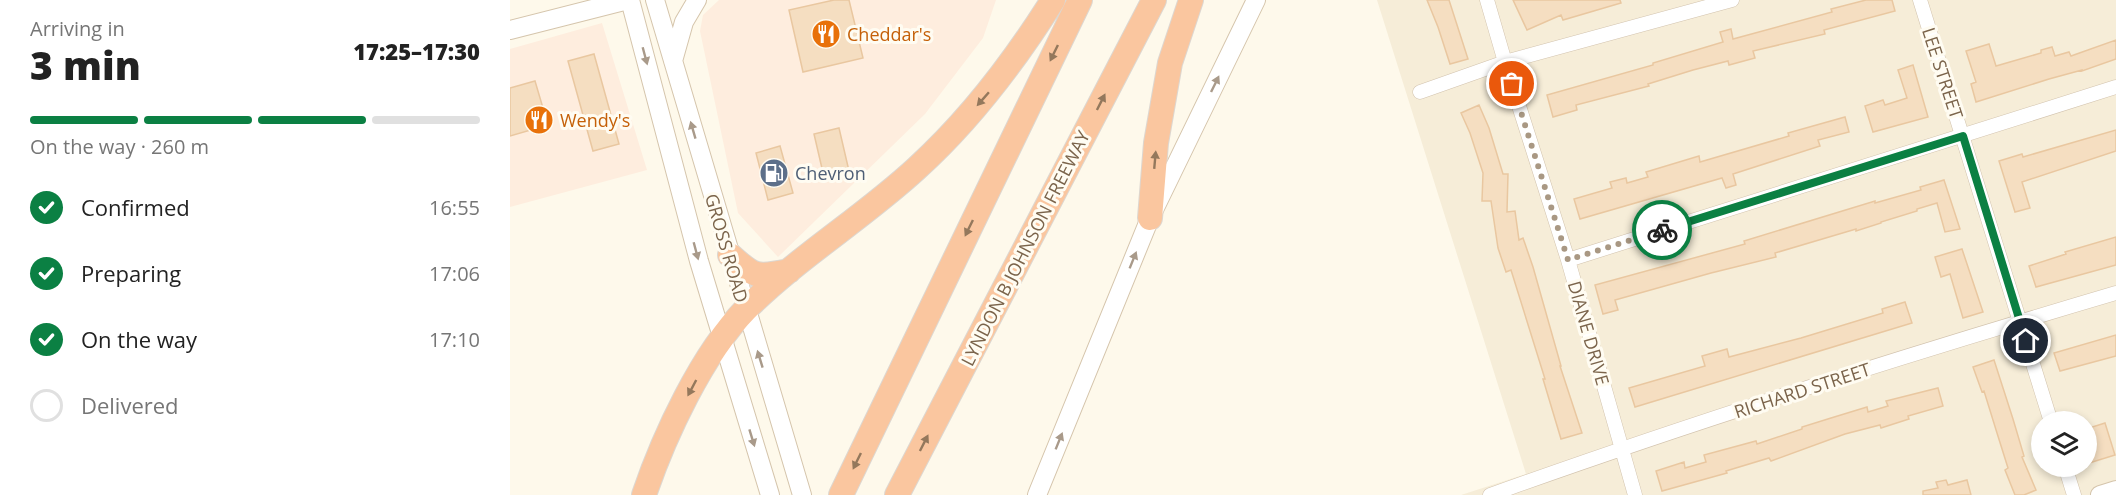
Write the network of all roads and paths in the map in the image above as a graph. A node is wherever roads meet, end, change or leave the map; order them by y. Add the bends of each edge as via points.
1 (629, 0) edge
2 (655, 0) edge
3 (697, 0) edge
4 (1053, 0) edge
5 (1080, 0) edge
6 (1154, 0) edge
7 (1191, 0) edge
8 (1256, 0) edge
9 (1487, 0) edge
10 (1732, 0) edge
11 (1920, 0) edge
12 (510, 30) edge
13 (673, 61) junction
14 (1505, 62) junction
15 (2116, 87) edge
16 (1420, 92) dead end
17 (1963, 136) junction
18 (710, 186) junction
19 (681, 195) junction
20 (1150, 218) junction
21 (730, 255) junction
22 (1568, 260) junction
23 (789, 271) junction
24 (2116, 293) edge
25 (745, 310) junction
26 (2020, 321) junction
27 (722, 338) junction
28 (2048, 411) edge
29 (1622, 447) junction
30 (2068, 477) edge
31 (2116, 490) edge
32 (644, 495) edge
33 (770, 495) edge
34 (802, 495) edge
35 (841, 495) edge
36 (897, 495) edge
37 (1037, 495) edge
38 (1490, 495) edge
39 (1635, 495) edge
40 (2074, 495) edge
41 (2100, 495) edge

1 - 12 main road
1 -> 19 main road, GROSS ROAD
2 - 13 main road, GROSS ROAD
3 - 13 main road via 684,22
4 -> 23 highway via 994,87 959,128 916,169
5 -> 35 highway
36 -> 6 highway, LYNDON B JOHNSON FREEWAY
20 -> 7 highway via 1156,143 1170,63
20 -> 8 main road
9 - 14 street, DIANE DRIVE
10 - 14 street
11 - 17 street, LEE STREET
18 -> 13 main road, GROSS ROAD
14 - 16 street
14 - 22 street, DIANE DRIVE
15 - 17 street
17 - 22 street
17 - 26 street, LEE STREET
18 - 19 main road
18 - 21 main road, GROSS ROAD
19 -> 27 main road, GROSS ROAD
37 -> 20 main road
21 - 23 highway via 748,272 764,276
21 - 25 main road, GROSS ROAD
22 - 29 street, DIANE DRIVE
23 - 25 highway
24 - 26 street, RICHARD STREET
25 - 27 highway
34 -> 25 main road, GROSS ROAD
26 - 28 street, LEE STREET
26 - 29 street, RICHARD STREET
27 -> 32 highway via 683,405
27 -> 33 main road, GROSS ROAD
29 - 38 street, RICHARD STREET
29 - 39 street, DIANE DRIVE
30 - 40 street
31 - 41 main road

